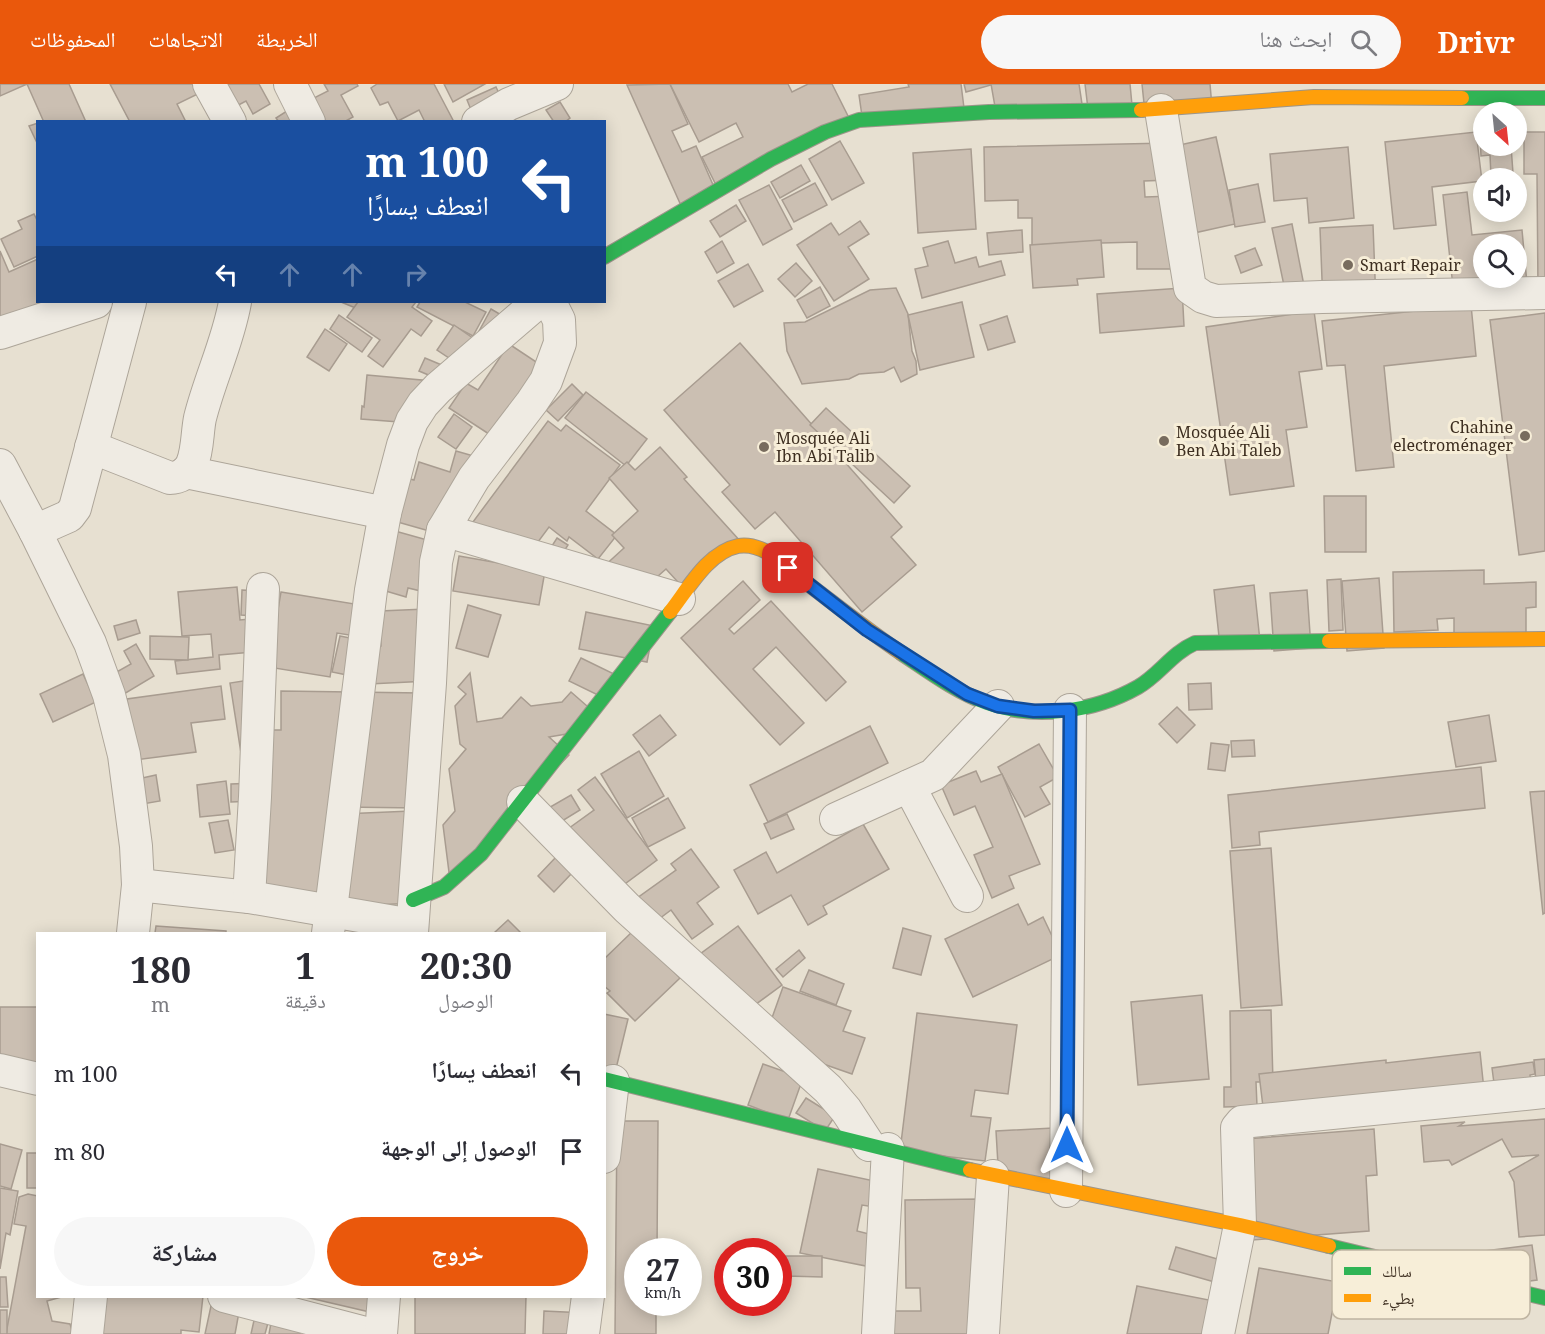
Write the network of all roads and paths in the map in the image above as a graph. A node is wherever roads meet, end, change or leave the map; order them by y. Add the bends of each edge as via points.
1 (209, 84) edge
2 (290, 84) edge
3 (557, 84) edge
4 (1512, 91) edge
5 (1545, 98) edge
6 (1161, 110) junction
7 (514, 113) edge
8 (229, 120) edge
9 (308, 120) edge
10 (486, 120) edge
11 (606, 256) edge
12 (1545, 293) edge
13 (93, 303) edge
14 (129, 303) edge
15 (235, 303) edge
16 (537, 303) edge
17 (550, 303) edge
18 (0, 333) edge
19 (91, 447) junction
20 (0, 465) edge
21 (186, 472) junction
22 (385, 513) junction
23 (442, 530) junction
24 (35, 531) junction
25 (263, 590) dead end
26 (679, 599) junction
27 (1545, 639) edge
28 (998, 706) junction
29 (1070, 710) junction
30 (909, 786) junction
31 (523, 802) junction
32 (836, 819) dead end
33 (138, 885) junction
34 (966, 896) dead end
35 (249, 897) junction
36 (412, 920) edge
37 (329, 922) edge
38 (133, 932) edge
39 (0, 1070) edge
40 (36, 1079) edge
41 (609, 1080) edge
42 (1545, 1092) edge
43 (606, 1126) edge
44 (879, 1147) junction
45 (993, 1176) junction
46 (1066, 1191) junction
47 (1240, 1225) junction
48 (1344, 1250) edge
49 (1530, 1294) edge
50 (92, 1298) edge
51 (232, 1298) edge
52 (384, 1298) edge
53 (588, 1298) edge
54 (1545, 1298) edge
55 (87, 1334) edge
56 (369, 1334) edge
57 (381, 1334) edge
58 (583, 1334) edge
59 (878, 1334) edge
60 (983, 1334) edge
61 (1218, 1334) edge

1 - 8 street
2 - 9 street
3 - 7 street
4 - 5 street
4 - 6 street via 1314,97
6 - 11 street via 989,112 874,117 851,122 743,174
6 - 12 street via 1190,288 1203,297 1216,300
7 - 10 street
13 - 18 street
14 - 19 street
15 - 21 street via 200,418 192,464
16 - 22 street via 423,404 403,444
17 - 23 street via 559,320 560,343 546,381 474,478
19 - 21 street via 170,478
19 - 24 street via 72,513
20 - 24 street
21 - 22 street
22 - 37 street via 371,590
23 - 26 street
23 - 36 street via 436,562
24 - 33 street via 90,643 109,695 124,754
25 - 35 street
26 - 28 street via 717,555 750,545 772,556 914,662 967,694
26 - 31 street
27 - 29 street via 1195,643 1172,657 1144,684 1119,696
28 - 29 street
28 - 30 street via 933,776
29 - 46 street
30 - 32 street
30 - 34 street
31 - 36 street via 481,854
31 - 44 street via 627,908 828,1089
33 - 35 street
33 - 38 street
35 - 37 street
36 - 37 street
39 - 40 street
41 - 43 street
41 - 44 street
42 - 47 street via 1242,1122 1237,1128
44 - 45 street
44 - 59 street
45 - 46 street
45 - 60 street
46 - 47 street
47 - 48 street
47 - 61 street
49 - 54 street
50 - 55 street
51 - 56 street
52 - 57 street
53 - 58 street

